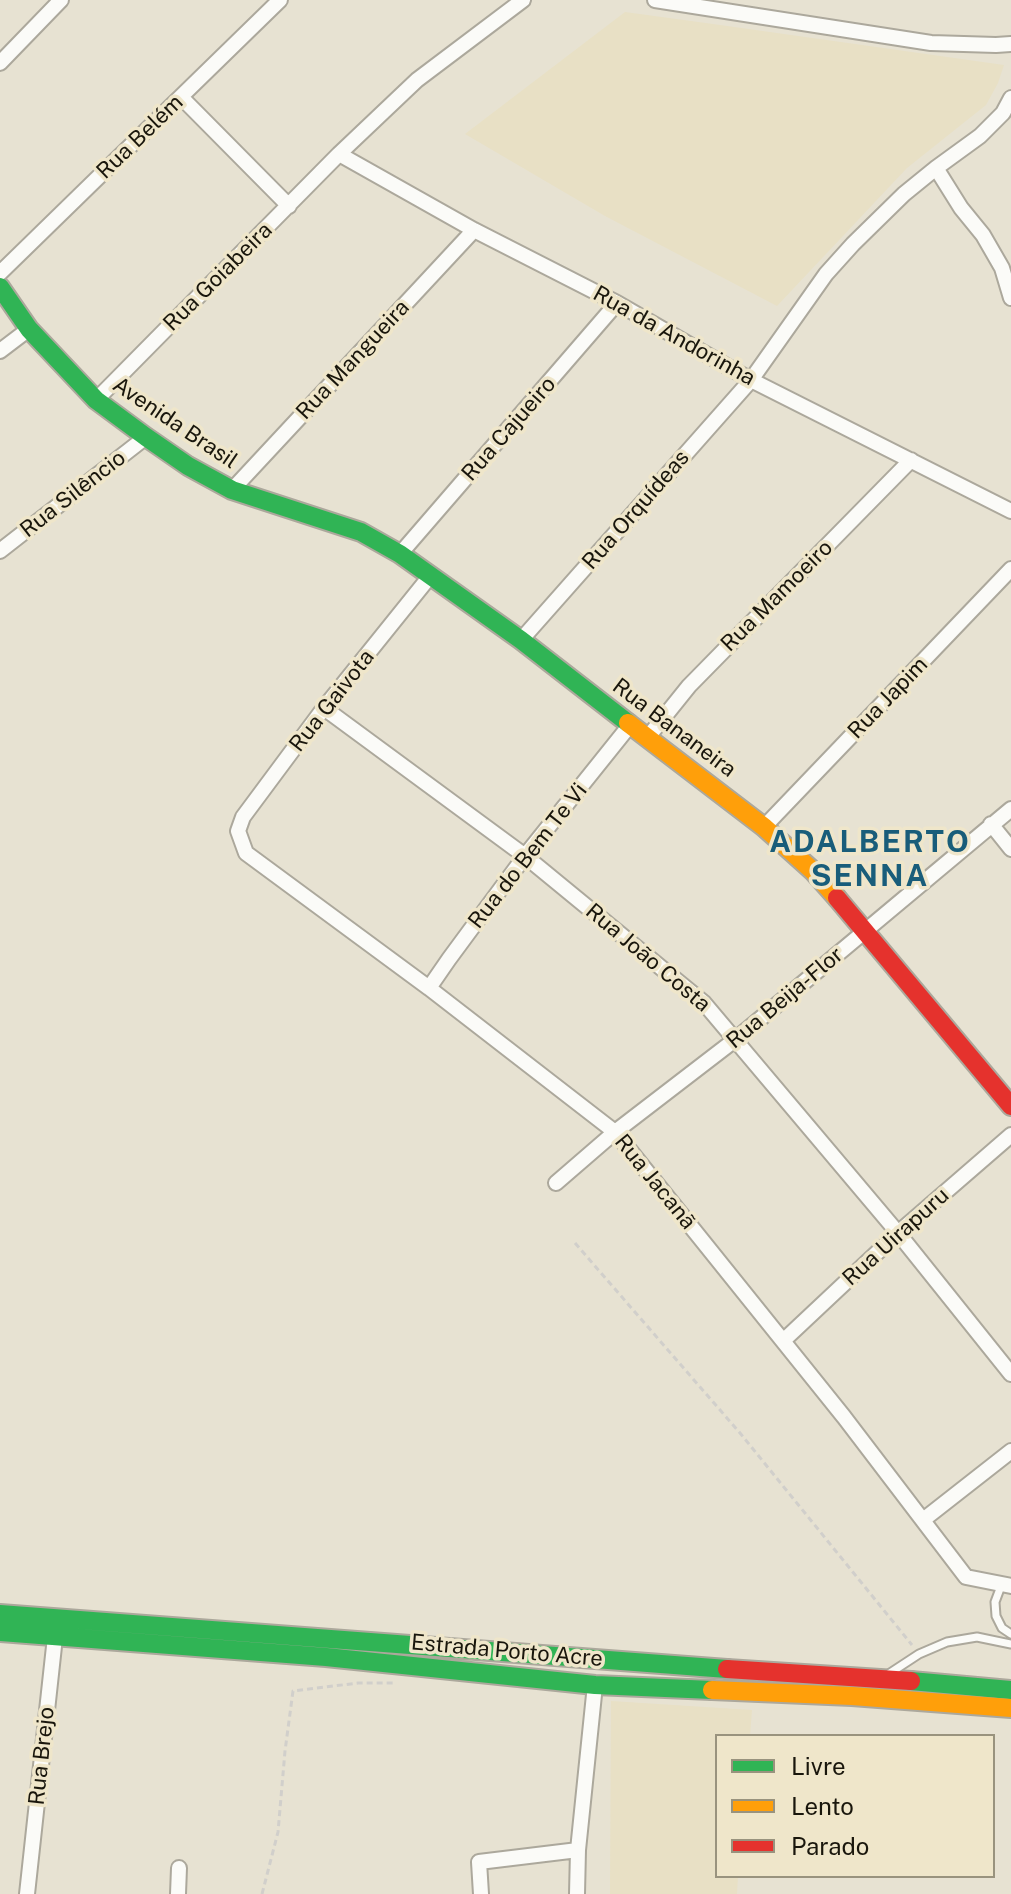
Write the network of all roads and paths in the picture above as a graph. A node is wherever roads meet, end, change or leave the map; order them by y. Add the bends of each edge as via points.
1 (61, 0) edge
2 (280, 0) edge
3 (523, 0) edge
4 (655, 0) edge
5 (1011, 44) edge
6 (0, 63) edge
7 (181, 97) junction
8 (1011, 98) edge
9 (339, 154) junction
10 (936, 168) junction
11 (289, 206) junction
12 (474, 230) junction
13 (1007, 266) edge
14 (0, 273) edge
15 (0, 287) edge
16 (1011, 298) edge
17 (617, 303) junction
18 (29, 329) junction
19 (0, 351) edge
20 (751, 380) junction
21 (96, 400) junction
22 (146, 437) junction
23 (911, 460) junction
24 (232, 490) junction
25 (1011, 511) edge
26 (0, 551) edge
27 (400, 554) junction
28 (431, 575) junction
29 (1008, 579) edge
30 (521, 640) junction
31 (324, 708) junction
32 (630, 725) junction
33 (648, 737) junction
34 (1011, 809) edge
35 (991, 824) junction
36 (764, 827) junction
37 (238, 831) joint
38 (1011, 849) edge
39 (525, 856) junction
40 (865, 930) junction
41 (429, 988) junction
42 (736, 1039) junction
43 (1011, 1106) edge
44 (615, 1132) junction
45 (1011, 1135) edge
46 (556, 1183) dead end
47 (898, 1233) junction
48 (575, 1243) dead end
49 (783, 1341) junction
50 (1011, 1374) edge
51 (1011, 1451) edge
52 (923, 1520) junction
53 (1006, 1586) edge
54 (0, 1614) edge
55 (56, 1627) junction
56 (0, 1632) edge
57 (1011, 1634) edge
58 (1011, 1644) edge
59 (919, 1654) junction
60 (882, 1678) junction
61 (403, 1683) dead end
62 (595, 1685) junction
63 (1011, 1690) edge
64 (1011, 1708) edge
65 (578, 1850) junction
66 (179, 1868) dead end
67 (27, 1894) edge
68 (178, 1894) edge
69 (262, 1894) edge
70 (481, 1894) edge
71 (577, 1894) edge

1 - 6 street
2 - 7 street, Rua Belém
3 - 9 street, Rua Goiabeira via 417,80
4 - 5 street via 931,43
7 - 11 street
7 - 14 street, Rua Belém
8 - 10 street, Rua Orquídeas via 980,136
9 - 11 street, Rua Goiabeira
9 - 12 street, Rua da Andorinha
10 - 13 street
10 - 20 street, Rua Orquídeas via 873,223 826,274
11 - 21 street, Rua Goiabeira
12 - 17 street, Rua da Andorinha
12 - 24 street, Rua Mangueira
13 - 16 street
15 - 18 main road, Avenida Brasil
17 - 20 street, Rua da Andorinha
17 - 27 street, Rua Cajueiro
18 - 19 street
18 - 21 main road, Avenida Brasil
20 - 23 street, Rua da Andorinha
20 - 30 street, Rua Orquídeas
21 - 22 main road, Avenida Brasil
22 - 24 main road, Avenida Brasil
22 - 26 street, Rua Silêncio
23 - 25 street, Rua da Andorinha
23 - 33 street, Rua Mamoeiro via 689,686
24 - 27 main road, Rua Bananeira via 361,532
27 - 28 main road, Rua Bananeira
28 - 30 main road, Rua Bananeira
28 - 31 street, Rua Gaivota
29 - 36 street, Rua Japim
30 - 32 main road, Rua Bananeira
31 - 37 street, Rua Gaivota
31 - 39 street, Rua João Costa
32 - 33 main road, Rua Bananeira
32 - 39 street, Rua do Bem Te Vi
33 - 36 main road, Rua Bananeira
34 - 35 street, Rua Beija-Flor
35 - 38 street
35 - 40 street, Rua Beija-Flor
36 - 40 main road, Rua Bananeira via 813,871
37 - 41 street, Rua Jacanã via 246,853
39 - 41 street, Rua do Bem Te Vi
39 - 42 street, Rua João Costa via 704,1003
40 - 42 street, Rua Beija-Flor
40 - 43 main road, Rua Bananeira
41 - 44 street, Rua Jacanã
42 - 44 street, Rua Beija-Flor
42 - 47 street, Rua João Costa
44 - 46 street, Rua Beija-Flor
44 - 49 street, Rua Jacanã
45 - 47 street, Rua Uirapuru
47 - 49 street, Rua Uirapuru
47 - 50 street, Rua João Costa
48 - 59 path via 740,1433
49 - 52 street, Rua Jacanã
51 - 52 street
52 - 53 street, Rua Jacanã via 966,1577
53 - 57 lane via 995,1602 996,1616
54 - 55 main road, Estrada Porto Acre
55 - 56 main road, Estrada Porto Acre
55 - 60 main road, Estrada Porto Acre
55 - 62 main road, Estrada Porto Acre
55 - 67 street, Rua Brejo
58 - 59 lane via 977,1637
59 - 60 lane
60 - 63 main road, Estrada Porto Acre
61 - 69 path via 293,1691 278,1832
62 - 64 main road, Estrada Porto Acre
62 - 65 street
65 - 70 street via 479,1862
65 - 71 street
66 - 68 street

